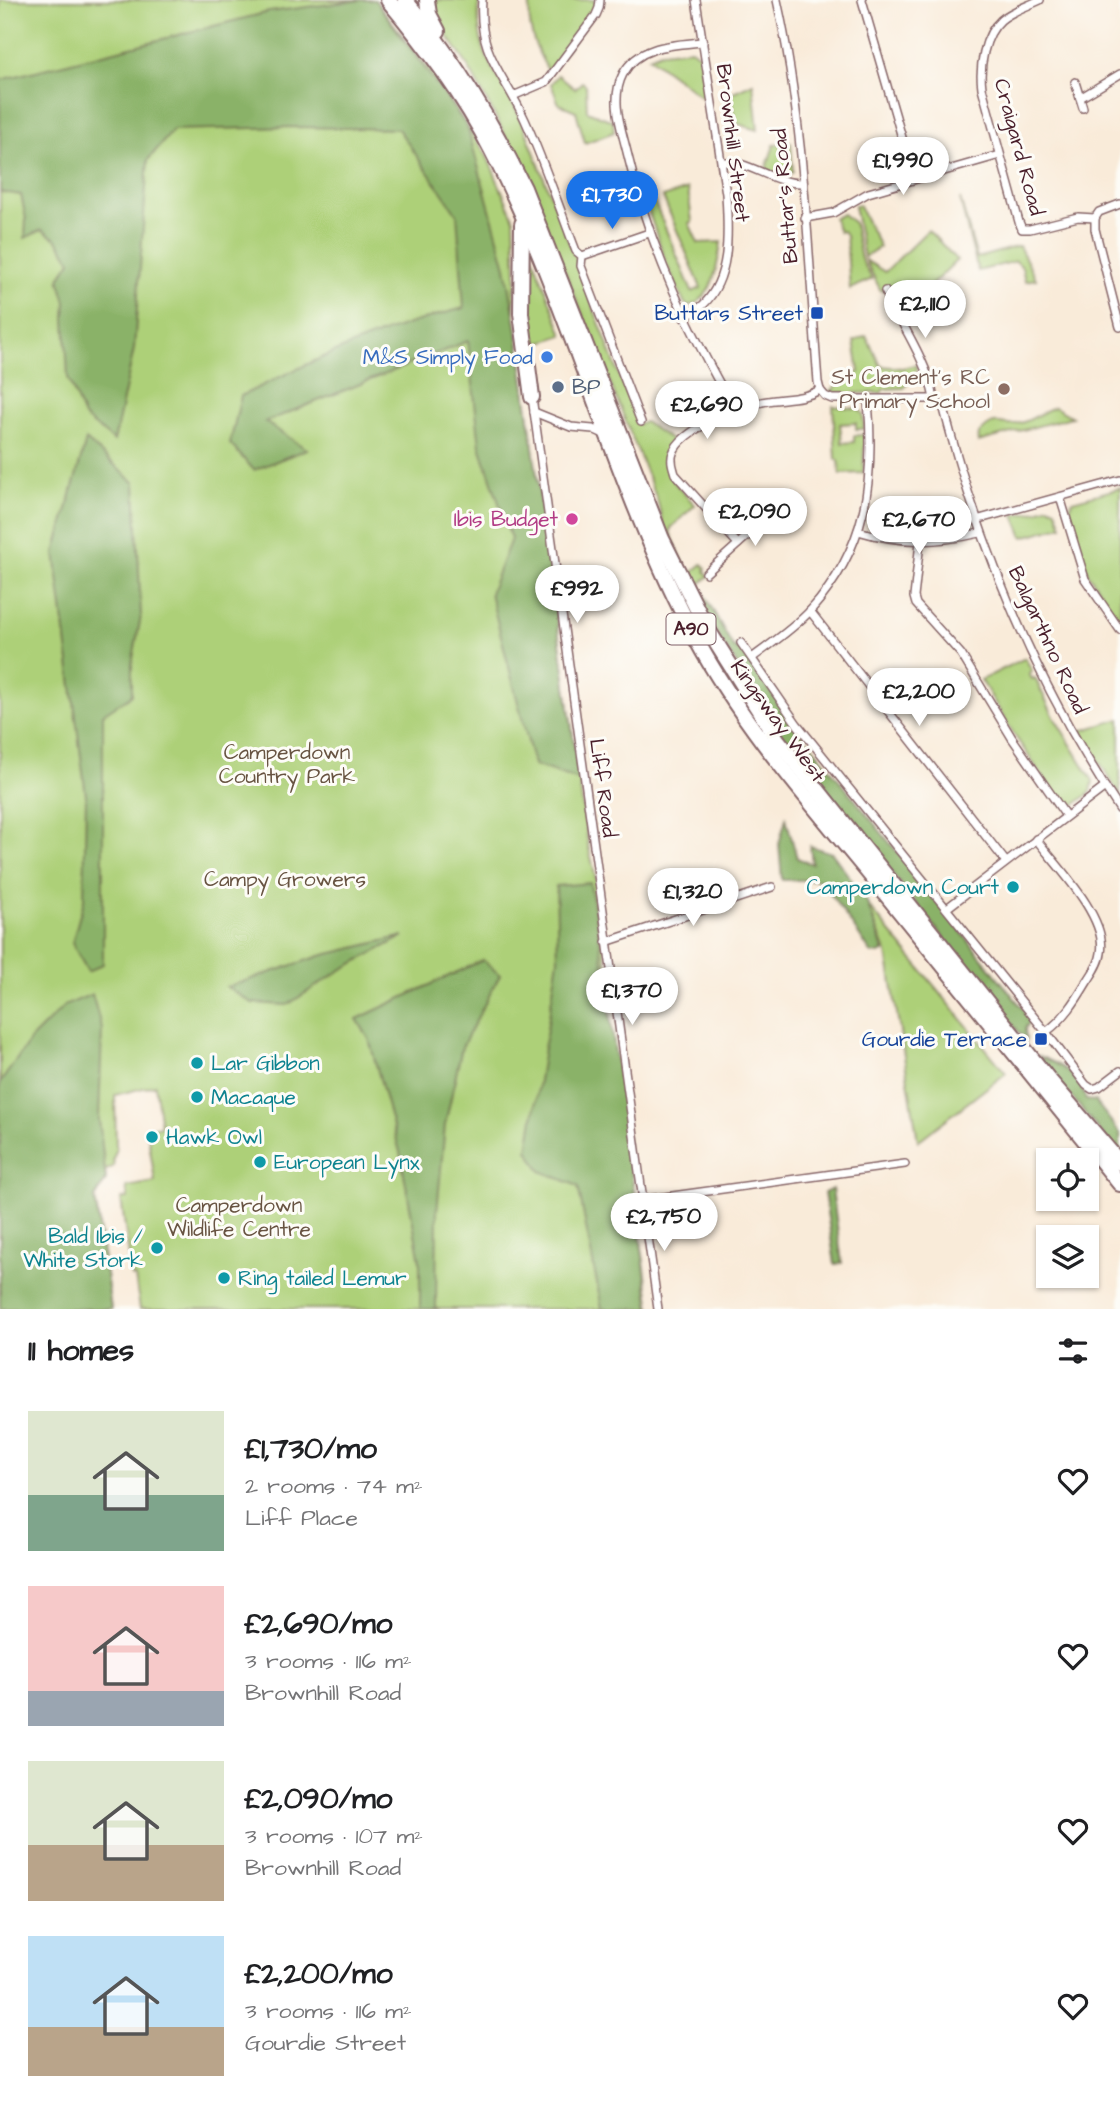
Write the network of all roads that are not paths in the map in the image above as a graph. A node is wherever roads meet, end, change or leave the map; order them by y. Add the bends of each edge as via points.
1 (388, 0) edge
2 (405, 0) edge
3 (427, 0) edge
4 (482, 0) edge
5 (600, 0) edge
6 (696, 0) edge
7 (777, 0) edge
8 (862, 0) edge
9 (1041, 0) edge
10 (703, 42) junction
11 (452, 61) junction
12 (1120, 74) edge
13 (1074, 82) dead end
14 (513, 96) junction
15 (1080, 98) junction
16 (1083, 108) dead end
17 (1000, 155) junction
18 (722, 162) junction
19 (914, 179) junction
20 (802, 183) junction
21 (1120, 204) edge
22 (522, 216) junction
23 (805, 218) junction
24 (1095, 218) junction
25 (649, 233) junction
26 (582, 256) junction
27 (885, 291) dead end
28 (684, 318) junction
29 (1120, 327) edge
30 (820, 390) junction
31 (532, 397) joint
32 (934, 399) junction
33 (868, 400) junction
34 (646, 411) dead end
35 (735, 411) junction
36 (534, 412) junction
37 (607, 436) junction
38 (1120, 480) edge
39 (1060, 497) junction
40 (785, 502) dead end
41 (976, 520) junction
42 (859, 531) junction
43 (980, 533) junction
44 (920, 542) junction
45 (738, 544) junction
46 (706, 573) dead end
47 (810, 611) junction
48 (1120, 630) edge
49 (741, 643) dead end
50 (752, 658) junction
51 (1105, 787) junction
52 (1120, 810) edge
53 (1066, 816) junction
54 (1036, 839) junction
55 (1006, 862) junction
56 (772, 887) dead end
57 (947, 908) junction
58 (606, 942) junction
59 (1046, 1032) junction
60 (1120, 1071) edge
61 (1120, 1163) edge
62 (905, 1164) dead end
63 (1120, 1184) edge
64 (643, 1200) junction
65 (657, 1309) edge

1 - 22 highway, Kingsway West / A90 via 463,100
2 - 11 highway, Kingsway West / A90
3 - 11 highway
4 - 14 street via 484,41
5 - 14 street via 596,15 546,82
6 - 10 street, Brownhill Street
7 - 20 street, Buttar's Road via 791,66
8 - 19 street
9 - 17 street, Craigard Road via 999,22 984,55 982,88
10 - 18 street, Brownhill Street
10 - 25 street via 643,53 623,74 617,90 631,172
11 - 61 highway, Kingsway West / A90 via 524,188 662,539 705,625 777,739
12 - 15 street
13 - 15 street
14 - 26 street via 576,251
15 - 16 street
17 - 19 street
17 - 24 street, Craigard Road via 1022,229 1077,217
18 - 20 street
18 - 28 street, Brownhill Street via 728,222 722,272 702,305
19 - 23 street via 868,192 832,213
20 - 23 street, Buttar's Road
21 - 24 street, Craigard Road
22 - 31 highway via 521,313
22 - 37 highway, Kingsway West / A90
23 - 30 street, Buttar's Road
24 - 29 street
25 - 26 street
25 - 28 street
26 - 34 street via 581,266 640,418
27 - 32 street, Balgarthno Road via 923,366
28 - 35 street
30 - 33 street via 832,399
30 - 35 street via 806,398
31 - 36 street, Liff Road
32 - 33 street
32 - 41 street, Balgarthno Road via 944,410
33 - 42 street via 871,468
35 - 45 street via 690,435 678,445 672,463 674,474
36 - 37 street via 571,428 593,429
36 - 58 street, Liff Road
37 - 63 highway, Kingsway West / A90 via 697,642 761,740
38 - 39 street
39 - 41 street
39 - 48 street via 1085,579
40 - 45 street
41 - 43 street, Balgarthno Road
42 - 44 street
42 - 47 street
43 - 44 street
43 - 51 street, Balgarthno Road via 1031,654
44 - 53 street via 916,604 961,654
45 - 46 street
47 - 50 street
47 - 55 street
49 - 50 street
50 - 57 street via 797,724
51 - 52 street, Balgarthno Road
51 - 53 street
53 - 54 street
54 - 55 street
54 - 59 street via 1093,913 1101,939 1096,967 1071,1010
55 - 57 street
56 - 58 street
57 - 59 street
58 - 64 street, Liff Road
59 - 60 street via 1092,1089
62 - 64 street
64 - 65 street, Liff Road

